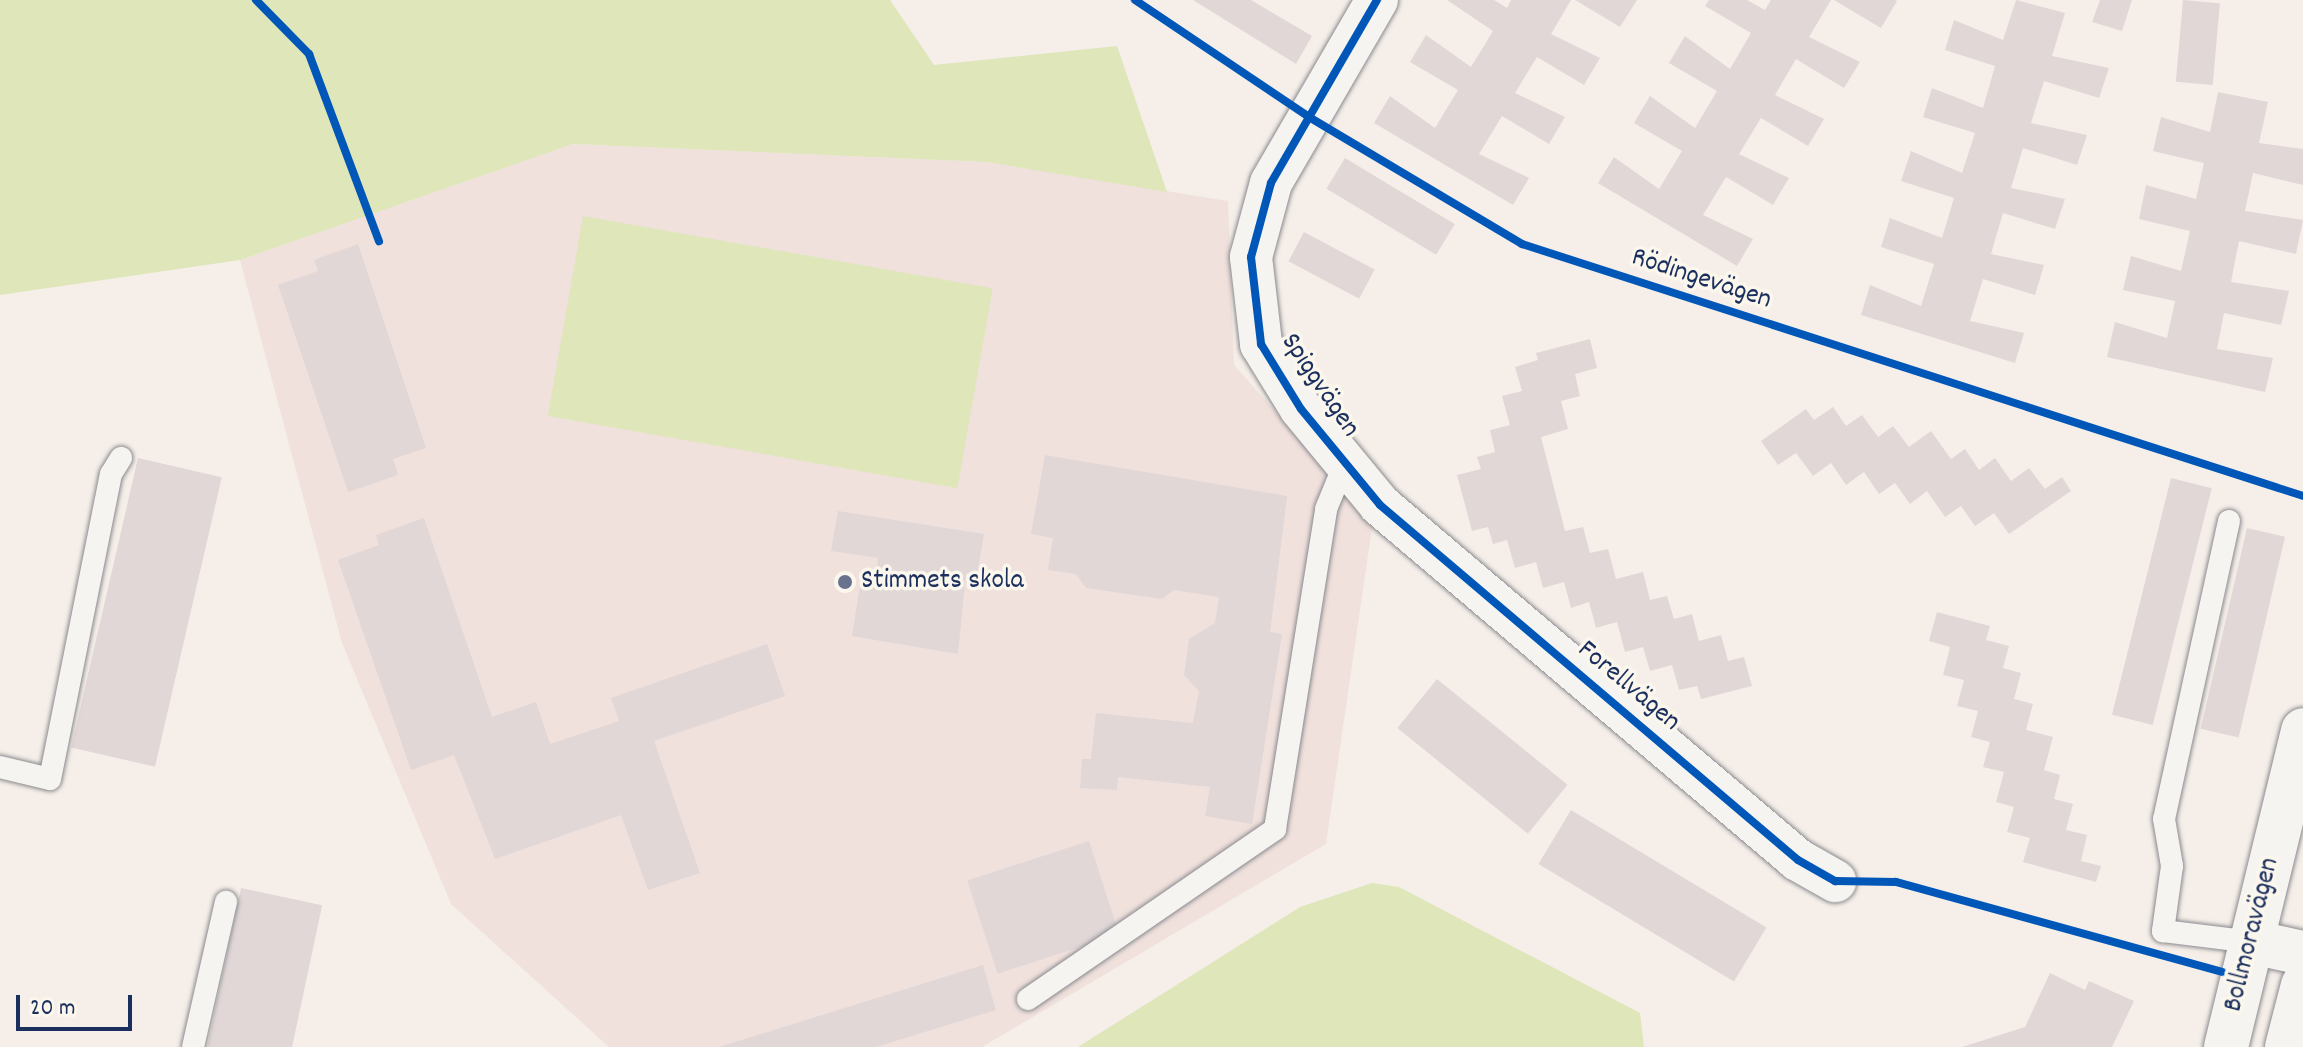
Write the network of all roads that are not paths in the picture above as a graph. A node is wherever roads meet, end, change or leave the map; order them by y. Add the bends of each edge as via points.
1 (1377, 0) edge
2 (121, 458) dead end
3 (1345, 463) junction
4 (1397, 520) joint
5 (2229, 521) dead end
6 (2303, 730) edge
7 (0, 767) edge
8 (1835, 881) dead end
9 (226, 902) dead end
10 (2252, 942) junction
11 (2303, 953) edge
12 (2303, 985) edge
13 (1028, 999) dead end
14 (193, 1047) edge
15 (2226, 1047) edge
16 (2287, 1047) edge

1 - 3 street, Spiggvägen via 1271,183 1251,257 1261,344
2 - 7 lane via 111,474 50,779
3 - 4 street, Spiggvägen
3 - 13 lane via 1326,509 1275,829
4 - 8 street, Forellvägen via 1798,860
5 - 10 lane via 2164,819 2172,866 2163,931
6 - 10 street, Bollmoravägen
9 - 14 lane
10 - 11 street
10 - 15 street, Bollmoravägen
12 - 16 street

